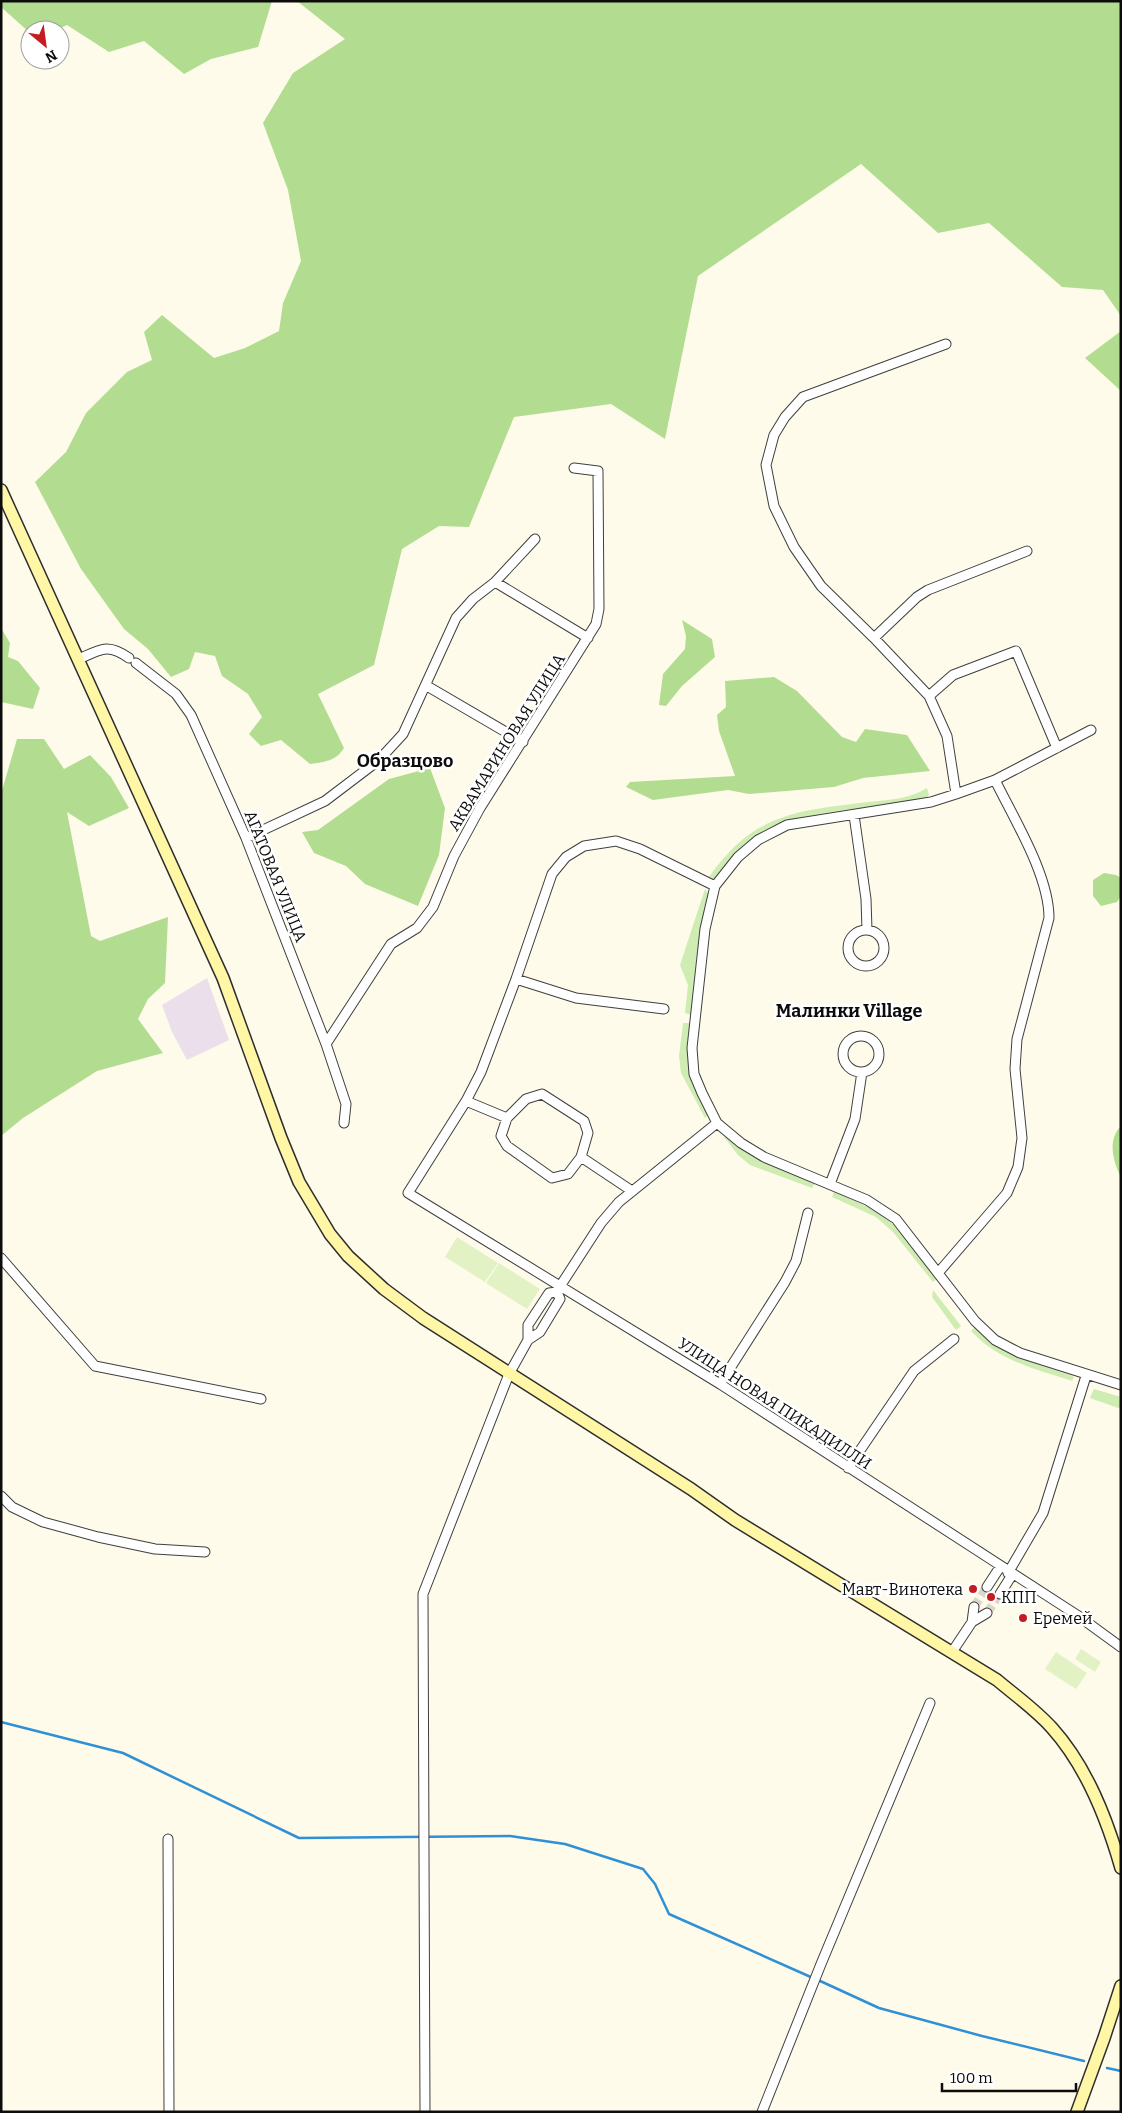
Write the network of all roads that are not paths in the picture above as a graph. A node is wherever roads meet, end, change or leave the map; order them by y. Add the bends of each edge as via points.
1 (946, 344) dead end
2 (574, 468) dead end
3 (1, 490) edge
4 (536, 539) dead end
5 (1026, 551) dead end
6 (495, 582) junction
7 (588, 638) junction
8 (874, 638) junction
9 (79, 659) junction
10 (427, 686) junction
11 (929, 696) junction
12 (1091, 730) dead end
13 (523, 742) junction
14 (1057, 748) junction
15 (995, 780) junction
16 (956, 794) junction
17 (854, 815) junction
18 (246, 838) junction
19 (716, 886) junction
20 (867, 930) junction
21 (516, 979) junction
22 (664, 1009) dead end
23 (326, 1044) junction
24 (862, 1072) junction
25 (466, 1101) junction
26 (507, 1118) junction
27 (344, 1123) dead end
28 (717, 1123) junction
29 (580, 1157) junction
30 (830, 1184) junction
31 (632, 1191) junction
32 (808, 1213) dead end
33 (1, 1258) edge
34 (938, 1273) junction
35 (558, 1290) junction
36 (954, 1339) dead end
37 (528, 1340) junction
38 (509, 1374) junction
39 (1086, 1376) junction
40 (720, 1384) junction
41 (1121, 1385) edge
42 (261, 1399) dead end
43 (848, 1468) junction
44 (1, 1496) edge
45 (205, 1552) dead end
46 (1007, 1572) junction
47 (987, 1587) tunnel mouth
48 (1000, 1594) tunnel mouth
49 (974, 1607) tunnel mouth
50 (986, 1613) tunnel mouth
51 (972, 1622) junction
52 (1121, 1647) edge
53 (952, 1652) junction
54 (930, 1704) dead end
55 (168, 1839) dead end
56 (1121, 1868) edge
57 (1121, 1986) edge
58 (168, 2112) edge
59 (425, 2112) edge
60 (762, 2112) edge
61 (1077, 2112) edge

1 - 8 street via 803,397 774,435 766,465 774,506 794,547 821,586
2 - 7 street, АКВАМАРИНОВАЯ УЛИЦА via 598,471 599,609 596,624
3 - 9 street
4 - 6 street
5 - 8 street via 928,590
6 - 7 street
6 - 10 street via 456,618
7 - 13 street, АКВАМАРИНОВАЯ УЛИЦА
8 - 11 street
9 - 18 street, АГАТОВАЯ УЛИЦА via 100,649 119,651 176,694 191,715
9 - 38 street via 223,978 299,1182 330,1234 348,1256 384,1289
10 - 13 street
10 - 18 street via 403,734 379,760 325,801
11 - 14 street via 953,675 1016,651
11 - 16 street via 947,736
12 - 14 street
13 - 23 street, АКВАМАРИНОВАЯ УЛИЦА via 480,808 454,856 433,907 418,928 391,944
14 - 15 street
15 - 16 street
15 - 34 street via 1043,879 1049,918 1017,1039 1015,1069 1022,1138 1018,1167 1007,1193
16 - 17 street via 931,802
17 - 19 street via 787,825 758,840 738,857
17 - 20 street via 866,898
18 - 23 street, АГАТОВАЯ УЛИЦА
19 - 21 street via 640,849 616,841 584,846 566,857 552,874
19 - 28 street via 705,929 692,1048 694,1074
20 - 20 street via 878,934 884,950 874,964 862,966 852,960 847,948 852,936
21 - 22 street via 576,998
21 - 25 street via 481,1072
23 - 27 street, АГАТОВАЯ УЛИЦА via 346,1104
24 - 24 street via 850,1069 843,1054 848,1043 858,1037 869,1038 879,1052 876,1064
24 - 30 street via 855,1119
25 - 26 street
25 - 35 street, УЛИЦА НОВАЯ ПИКАДИЛЛИ via 408,1193
26 - 29 street via 501,1136 507,1146 552,1178 568,1174
26 - 29 street via 526,1099 542,1094 584,1121 588,1134
28 - 30 street via 764,1157
28 - 31 street
29 - 31 street
30 - 34 street via 867,1200 896,1219
31 - 35 street via 601,1224
32 - 40 street via 796,1261
33 - 42 street via 96,1366
34 - 39 street via 975,1321 995,1340 1020,1354
35 - 37 street via 560,1299 540,1332
35 - 37 street via 549,1293 528,1325
35 - 40 street, УЛИЦА НОВАЯ ПИКАДИЛЛИ
36 - 43 street via 914,1371
37 - 38 street
38 - 53 street via 735,1520
38 - 59 street via 423,1594
39 - 41 street
39 - 46 street via 1043,1512
40 - 43 street, УЛИЦА НОВАЯ ПИКАДИЛЛИ
43 - 46 street, УЛИЦА НОВАЯ ПИКАДИЛЛИ
44 - 45 street via 12,1507 43,1522 155,1549
46 - 47 street
46 - 48 street
46 - 52 street, УЛИЦА НОВАЯ ПИКАДИЛЛИ
49 - 51 street
50 - 51 street
51 - 53 street
53 - 56 street via 997,1680 1052,1729 1089,1784
54 - 60 street
55 - 58 street
57 - 61 street

